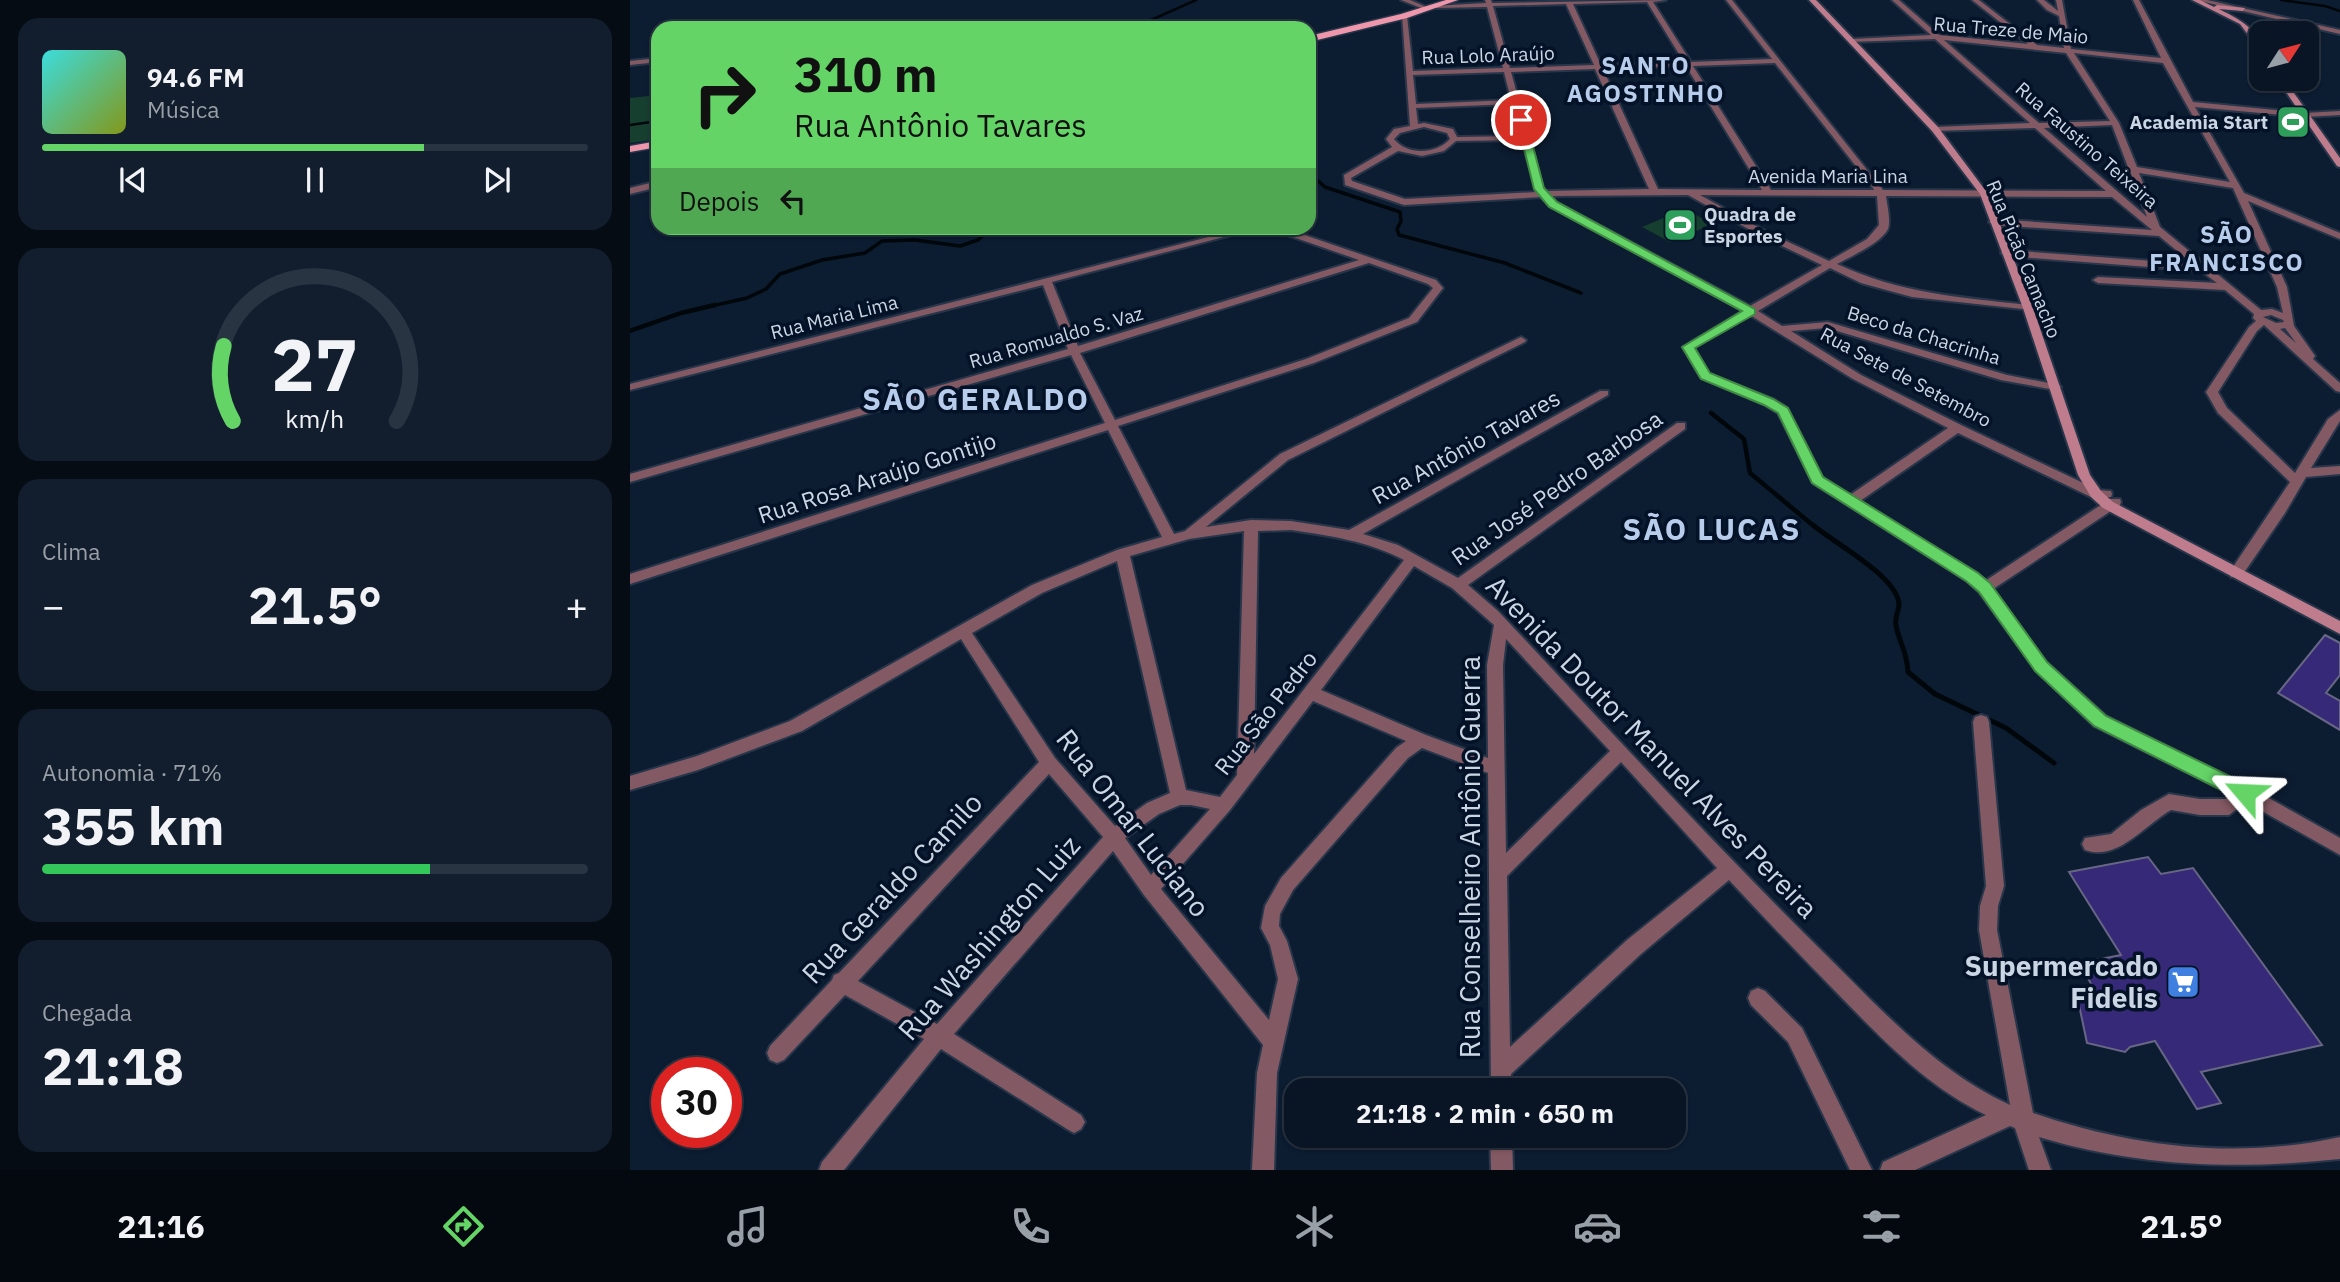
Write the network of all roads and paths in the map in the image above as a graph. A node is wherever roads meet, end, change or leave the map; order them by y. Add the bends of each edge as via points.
1 (1404, 0) edge
2 (1454, 0) edge
3 (1649, 0) edge
4 (1663, 0) edge
5 (1729, 0) edge
6 (1812, 0) edge
7 (1895, 0) edge
8 (1975, 0) edge
9 (2040, 0) edge
10 (2059, 0) edge
11 (2136, 0) edge
12 (2197, 0) edge
13 (1567, 2) edge
14 (1489, 3) edge
15 (1432, 7) junction
16 (2211, 7) junction
17 (2248, 10) junction
18 (2063, 15) junction
19 (2228, 15) junction
20 (1404, 16) junction
21 (2249, 33) edge
22 (2340, 33) edge
23 (1316, 37) edge
24 (1937, 37) junction
25 (1853, 41) junction
26 (2034, 46) junction
27 (2068, 50) junction
28 (1776, 61) junction
29 (2166, 61) junction
30 (651, 62) edge
31 (630, 63) edge
32 (1689, 64) junction
33 (1599, 67) junction
34 (1509, 70) junction
35 (1410, 73) junction
36 (2288, 91) edge
37 (1517, 102) junction
38 (2191, 104) junction
39 (1413, 106) junction
40 (2340, 113) edge
41 (2305, 115) junction
42 (2115, 124) junction
43 (1414, 125) junction
44 (2038, 127) junction
45 (1936, 129) junction
46 (1526, 138) junction
47 (1454, 139) junction
48 (651, 145) edge
49 (1397, 148) junction
50 (630, 149) edge
51 (2340, 164) edge
52 (2131, 169) junction
53 (651, 186) edge
54 (630, 191) edge
55 (2239, 191) junction
56 (1655, 192) junction
57 (1691, 193) junction
58 (1542, 194) junction
59 (1769, 194) junction
60 (1881, 194) junction
61 (1984, 194) junction
62 (2114, 194) junction
63 (1994, 222) junction
64 (2159, 231) junction
65 (1226, 235) edge
66 (1296, 235) edge
67 (2340, 236) edge
68 (2006, 253) junction
69 (1369, 260) junction
70 (1830, 265) junction
71 (2206, 268) junction
72 (2098, 280) dead end
73 (1047, 281) junction
74 (2230, 287) junction
75 (2282, 287) junction
76 (2028, 308) junction
77 (1751, 311) junction
78 (2264, 318) junction
79 (2290, 324) junction
80 (1782, 329) junction
81 (1521, 340) dead end
82 (1074, 351) junction
83 (2321, 371) junction
84 (630, 387) edge
85 (2055, 387) junction
86 (2340, 389) edge
87 (1604, 393) dead end
88 (2340, 414) edge
89 (1114, 426) junction
90 (1681, 426) dead end
91 (1957, 428) junction
92 (2340, 470) edge
93 (2300, 477) junction
94 (630, 478) edge
95 (2106, 499) junction
96 (1850, 501) junction
97 (1251, 524) junction
98 (1187, 535) junction
99 (1349, 536) junction
100 (1170, 539) junction
101 (1122, 553) junction
102 (1412, 559) junction
103 (2236, 573) junction
104 (630, 579) edge
105 (1458, 585) junction
106 (1984, 588) junction
107 (1501, 624) junction
108 (2340, 628) edge
109 (963, 630) junction
110 (1311, 693) junction
111 (1982, 722) dead end
112 (1420, 740) junction
113 (1621, 751) junction
114 (1049, 763) junction
115 (1495, 768) junction
116 (1245, 776) junction
117 (630, 783) edge
118 (2245, 793) junction
119 (1180, 798) junction
120 (1224, 805) junction
121 (1114, 837) junction
122 (2091, 844) dead end
123 (2340, 847) edge
124 (1730, 868) junction
125 (1498, 873) junction
126 (1150, 889) junction
127 (841, 982) junction
128 (1758, 999) dead end
129 (939, 1036) junction
130 (1272, 1040) junction
131 (778, 1054) dead end
132 (1500, 1069) junction
133 (1500, 1078) edge
134 (2016, 1119) junction
135 (1074, 1122) dead end
136 (1502, 1148) edge
137 (2340, 1148) edge
138 (830, 1170) edge
139 (1263, 1170) edge
140 (1502, 1170) edge
141 (1861, 1170) edge
142 (1891, 1170) edge
143 (2040, 1170) edge

1 - 15 street
2 - 15 main road
3 - 4 street
3 - 13 street
3 - 32 street
5 - 28 street
6 - 25 street, Rua Picão Camacho
7 - 24 street, Rua Faustino Teixeira
8 - 26 street
9 - 18 street
10 - 18 street
11 - 29 street
12 - 16 street
12 - 17 street
13 - 14 street
13 - 33 street
14 - 15 street
14 - 34 street
15 - 20 main road
16 - 17 street
16 - 19 street
17 - 19 street
17 - 22 street
18 - 27 street
19 - 21 street
20 - 23 main road
20 - 35 street
24 - 25 street, Rua Treze de Maio
24 - 26 street, Rua Treze de Maio
24 - 44 street, Rua Faustino Teixeira
25 - 45 street, Rua Picão Camacho
26 - 27 street, Rua Treze de Maio
27 - 29 street, Rua Treze de Maio
27 - 42 street
28 - 32 street, Rua Lolo Araújo
28 - 60 street
29 - 38 street
30 - 31 street
32 - 33 street, Rua Lolo Araújo
32 - 59 street
33 - 34 street, Rua Lolo Araújo
33 - 56 street
34 - 35 street, Rua Lolo Araújo
34 - 37 street
35 - 39 street
36 - 41 street
37 - 39 street
37 - 46 street
38 - 41 street
38 - 55 street
39 - 43 street
40 - 41 street
41 - 51 street
42 - 44 street
42 - 52 street
43 - 47 street via 1443,128
43 - 49 street via 1392,135
44 - 45 street
44 - 62 street, Rua Faustino Teixeira
45 - 61 street, Rua Picão Camacho
46 - 47 street
46 - 58 street
47 - 49 street via 1437,151
48 - 50 main road
49 - 58 street, Avenida Maria Lina via 1347,177 1348,183 1404,202
52 - 55 street
52 - 64 street
53 - 54 street
55 - 67 street
55 - 75 street
56 - 57 street, Avenida Maria Lina
56 - 58 street, Avenida Maria Lina
57 - 59 street, Avenida Maria Lina
57 - 70 street
58 - 77 street, Rua Sete de Setembro via 1569,214
59 - 60 street, Avenida Maria Lina
60 - 61 street, Avenida Maria Lina
60 - 70 street via 1883,229
61 - 62 street, Avenida Maria Lina
61 - 63 street, Rua Picão Camacho
62 - 64 street, Rua Faustino Teixeira
63 - 64 street
63 - 68 street, Rua Picão Camacho
64 - 71 street, Rua Faustino Teixeira
65 - 73 street, Rua Maria Lima
66 - 69 street
68 - 71 street
68 - 76 street, Rua Picão Camacho
69 - 82 street, Rua Romualdo S. Vaz
69 - 89 street, Rua Rosa Araújo Gontijo via 1438,288 1413,320 1310,361
70 - 76 street via 1886,288
70 - 77 street
71 - 74 street, Rua Faustino Teixeira
72 - 74 street
73 - 82 street
73 - 84 street, Rua Maria Lima
74 - 78 street, Rua Faustino Teixeira
75 - 78 street
75 - 79 street
76 - 85 street, Rua Picão Camacho
77 - 80 street, Rua Sete de Setembro
77 - 96 street via 1688,347 1705,376 1783,411 1817,480
78 - 79 street
78 - 83 street, Rua Faustino Teixeira
78 - 93 street via 2212,391 2222,410
79 - 83 street, Rua Faustino Teixeira
80 - 85 street, Beco da Chacrinha via 1828,325 2005,378
80 - 91 street, Rua Sete de Setembro via 1857,377
81 - 98 street via 1284,457
82 - 89 street
82 - 94 street, Rua Romualdo S. Vaz
83 - 86 street, Rua Faustino Teixeira
85 - 95 street, Rua Picão Camacho via 2084,475
87 - 99 street, Rua Antônio Tavares
88 - 93 street
89 - 100 street
89 - 104 street, Rua Rosa Araújo Gontijo
90 - 105 street, Rua José Pedro Barbosa
91 - 95 street, Rua Sete de Setembro
91 - 96 street
92 - 93 street
93 - 103 street
95 - 103 street
95 - 106 street
96 - 106 street
97 - 98 street, Avenida Doutor Manuel Alves Pereira
97 - 99 street, Avenida Doutor Manuel Alves Pereira via 1314,528
97 - 116 street
98 - 100 street, Avenida Doutor Manuel Alves Pereira
99 - 102 street, Avenida Doutor Manuel Alves Pereira
100 - 101 street, Avenida Doutor Manuel Alves Pereira
101 - 109 street, Avenida Doutor Manuel Alves Pereira via 1071,572
101 - 119 street
102 - 105 street, Avenida Doutor Manuel Alves Pereira
102 - 110 street, Rua São Pedro
103 - 108 street
105 - 107 street, Avenida Doutor Manuel Alves Pereira
106 - 118 street via 2041,666 2100,721
107 - 113 street, Avenida Doutor Manuel Alves Pereira
107 - 115 street, Rua Conselheiro Antônio Guerra via 1495,665
109 - 114 street, Rua Omar Luciano
109 - 117 street, Avenida Doutor Manuel Alves Pereira via 796,726 709,760
110 - 112 street
110 - 116 street, Rua São Pedro
111 - 134 street via 1995,886 1988,930
112 - 115 street
112 - 130 street via 1402,753 1271,912 1270,928 1288,979
113 - 124 street, Avenida Doutor Manuel Alves Pereira
113 - 125 street
114 - 121 street, Rua Omar Luciano
114 - 127 street, Rua Geraldo Camilo
115 - 125 street, Rua Conselheiro Antônio Guerra
116 - 120 street, Rua São Pedro
118 - 122 street via 2229,807 2169,802 2115,842
118 - 123 street
119 - 120 street
119 - 121 street, Rua Washington Luiz via 1139,816
120 - 126 street, Rua São Pedro
121 - 126 street, Rua Omar Luciano
121 - 129 street, Rua Washington Luiz
124 - 132 street via 1625,955
124 - 134 street, Avenida Doutor Manuel Alves Pereira via 1882,1023 1946,1079
125 - 132 street, Rua Conselheiro Antônio Guerra
126 - 130 street, Rua Omar Luciano
127 - 129 street
127 - 131 street, Rua Geraldo Camilo
128 - 141 street via 1795,1035
129 - 135 street
129 - 138 street, Rua Washington Luiz
130 - 139 street
132 - 133 street, Rua Conselheiro Antônio Guerra
134 - 137 street, Avenida Doutor Manuel Alves Pereira via 2057,1133 2207,1161 2291,1159
134 - 142 street
134 - 143 street
136 - 140 street

